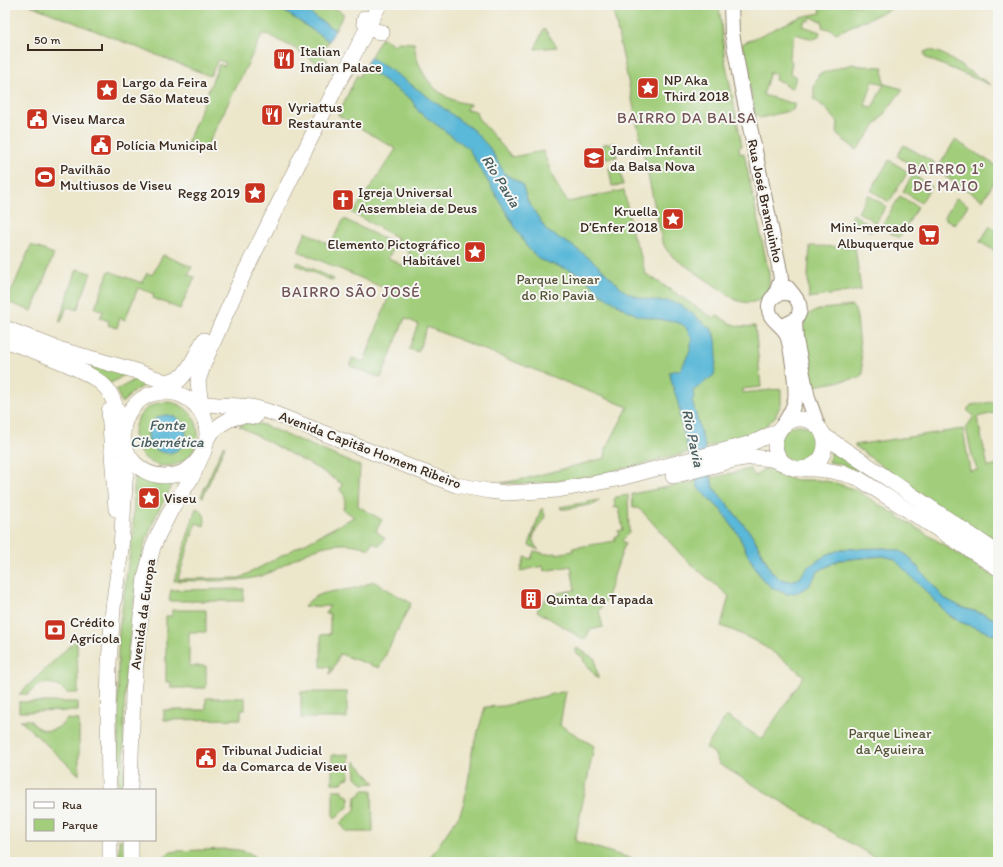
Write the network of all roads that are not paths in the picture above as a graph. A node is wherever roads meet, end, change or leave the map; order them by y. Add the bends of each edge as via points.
1 (368, 5) edge
2 (372, 5) edge
3 (379, 5) edge
4 (731, 5) edge
5 (365, 26) junction
6 (382, 32) dead end
7 (781, 278) junction
8 (238, 286) junction
9 (793, 295) junction
10 (775, 296) junction
11 (795, 320) junction
12 (778, 323) junction
13 (5, 328) edge
14 (5, 340) edge
15 (201, 371) junction
16 (143, 374) junction
17 (183, 376) junction
18 (98, 380) junction
19 (162, 391) junction
20 (197, 403) junction
21 (252, 407) junction
22 (781, 428) junction
23 (820, 431) junction
24 (206, 438) junction
25 (125, 444) junction
26 (737, 454) junction
27 (792, 467) junction
28 (671, 471) junction
29 (121, 540) junction
30 (998, 553) edge
31 (998, 568) edge
32 (109, 789) edge
33 (130, 789) edge
34 (110, 841) edge
35 (131, 841) edge
36 (110, 862) edge
37 (131, 862) edge

1 - 5 main road
2 - 5 main road
3 - 5 main road
4 - 7 street, Rua José Branquinho via 732,33 741,84
5 - 6 main road
5 - 8 main road
7 - 9 street, Rua José Branquinho
7 - 10 street, Rua José Branquinho
8 - 15 main road
8 - 17 main road via 212,324
9 - 10 street via 782,293
9 - 11 street, Rua José Branquinho via 800,305
10 - 12 street, Rua José Branquinho via 771,300 769,310
11 - 12 street via 787,324
11 - 23 street, Rua José Branquinho via 796,340 808,398
12 - 22 street, Rua José Branquinho via 789,341 796,392 793,409
13 - 16 main road via 58,349
14 - 18 main road
15 - 20 main road
15 - 21 main road via 203,385 208,392
16 - 17 main road via 168,382
16 - 19 main road via 158,383
17 - 19 main road
18 - 25 main road via 111,396
18 - 29 main road via 109,410 115,501
19 - 20 main road via 182,395
19 - 25 main road via 140,400 130,410 124,423
20 - 21 main road, Avenida Capitão Homem Ribeiro
20 - 24 main road
21 - 28 main road, Avenida Capitão Homem Ribeiro via 439,478 489,491 523,493 558,490
22 - 23 main road via 790,420 798,419 806,420
22 - 26 main road, Avenida Capitão Homem Ribeiro
22 - 27 main road via 775,438 776,453
23 - 27 main road via 825,443 821,457 809,467
23 - 30 main road
24 - 25 main road via 196,463 186,471 160,476 147,472 135,463
24 - 28 main road, Avenida Capitão Homem Ribeiro via 226,421 235,417 250,416 456,494 510,502 540,501 617,489
24 - 33 main road, Avenida da Europa via 192,477 159,533 145,577 132,700
25 - 29 main road, Avenida da Europa
26 - 27 main road, Avenida Capitão Homem Ribeiro via 771,459
26 - 28 main road, Avenida Capitão Homem Ribeiro
27 - 31 main road, Avenida Capitão Homem Ribeiro via 829,470 858,478
29 - 32 main road, Avenida da Europa via 109,662
34 - 36 main road
35 - 37 main road

